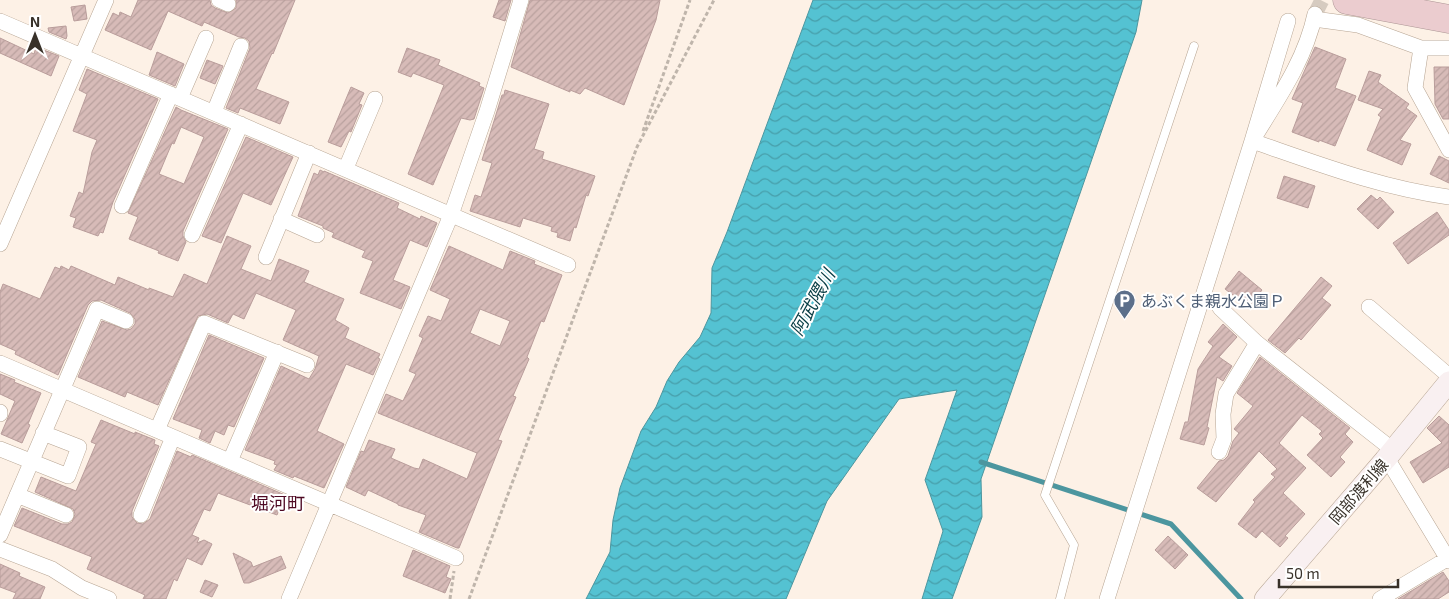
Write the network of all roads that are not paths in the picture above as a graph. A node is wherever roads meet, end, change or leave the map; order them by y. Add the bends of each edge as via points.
1 (106, 0) edge
2 (522, 0) edge
3 (1347, 0) edge
4 (1449, 18) edge
5 (0, 21) edge
6 (1288, 21) dead end
7 (206, 38) dead end
8 (242, 46) dead end
9 (1194, 46) dead end
10 (1421, 48) junction
11 (1449, 48) edge
12 (82, 56) junction
13 (176, 96) junction
14 (375, 99) dead end
15 (214, 112) junction
16 (241, 124) junction
17 (1252, 141) junction
18 (1449, 150) edge
19 (309, 153) junction
20 (346, 168) junction
21 (1449, 196) edge
22 (122, 206) dead end
23 (451, 215) junction
24 (281, 219) junction
25 (192, 235) dead end
26 (317, 235) dead end
27 (0, 244) edge
28 (266, 257) dead end
29 (568, 265) dead end
30 (1369, 307) dead end
31 (1220, 308) dead end
32 (126, 321) dead end
33 (1257, 343) junction
34 (277, 352) junction
35 (0, 364) edge
36 (307, 365) dead end
37 (1449, 376) edge
38 (1449, 382) edge
39 (62, 389) junction
40 (157, 430) junction
41 (43, 433) junction
42 (173, 437) junction
43 (0, 449) edge
44 (1219, 452) dead end
45 (1389, 455) junction
46 (31, 461) junction
47 (230, 462) junction
48 (18, 495) junction
49 (329, 505) junction
50 (66, 515) dead end
51 (141, 515) dead end
52 (0, 535) edge
53 (0, 549) edge
54 (456, 558) road end
55 (1448, 560) edge
56 (109, 599) edge
57 (289, 599) edge
58 (1060, 599) edge
59 (1107, 599) edge
60 (1265, 599) edge
61 (1380, 599) edge

1 - 12 street
2 - 23 street
3 - 4 highway
5 - 12 street
6 - 17 street
7 - 13 street
8 - 15 street
9 - 58 lane via 1045,495 1074,545
10 - 11 street
10 - 17 street via 1358,25 1315,16 1297,68
10 - 18 street via 1415,88
12 - 13 street
12 - 27 street
13 - 15 street
13 - 22 street
14 - 20 street
15 - 16 street
16 - 19 street
16 - 25 street
17 - 21 street via 1361,178
17 - 59 street
19 - 20 street
19 - 24 street
20 - 23 street
23 - 29 street
23 - 49 street
24 - 26 street
24 - 28 street
30 - 37 street
31 - 33 street
32 - 39 street via 97,309
33 - 44 street via 1226,394 1224,439
33 - 45 street
34 - 36 street
34 - 40 street via 204,323
34 - 47 street
35 - 39 street
38 - 45 main road, 岡部渡利線
39 - 40 street
39 - 41 street
40 - 42 street
41 - 46 street
41 - 46 street via 79,447 68,476
42 - 47 street
42 - 51 street
43 - 46 street
45 - 55 street via 1391,466
45 - 60 main road, 岡部渡利線
46 - 48 street
47 - 49 street
48 - 50 street
48 - 52 street
49 - 54 street
49 - 57 street
53 - 56 street via 52,569 82,588
55 - 61 street

